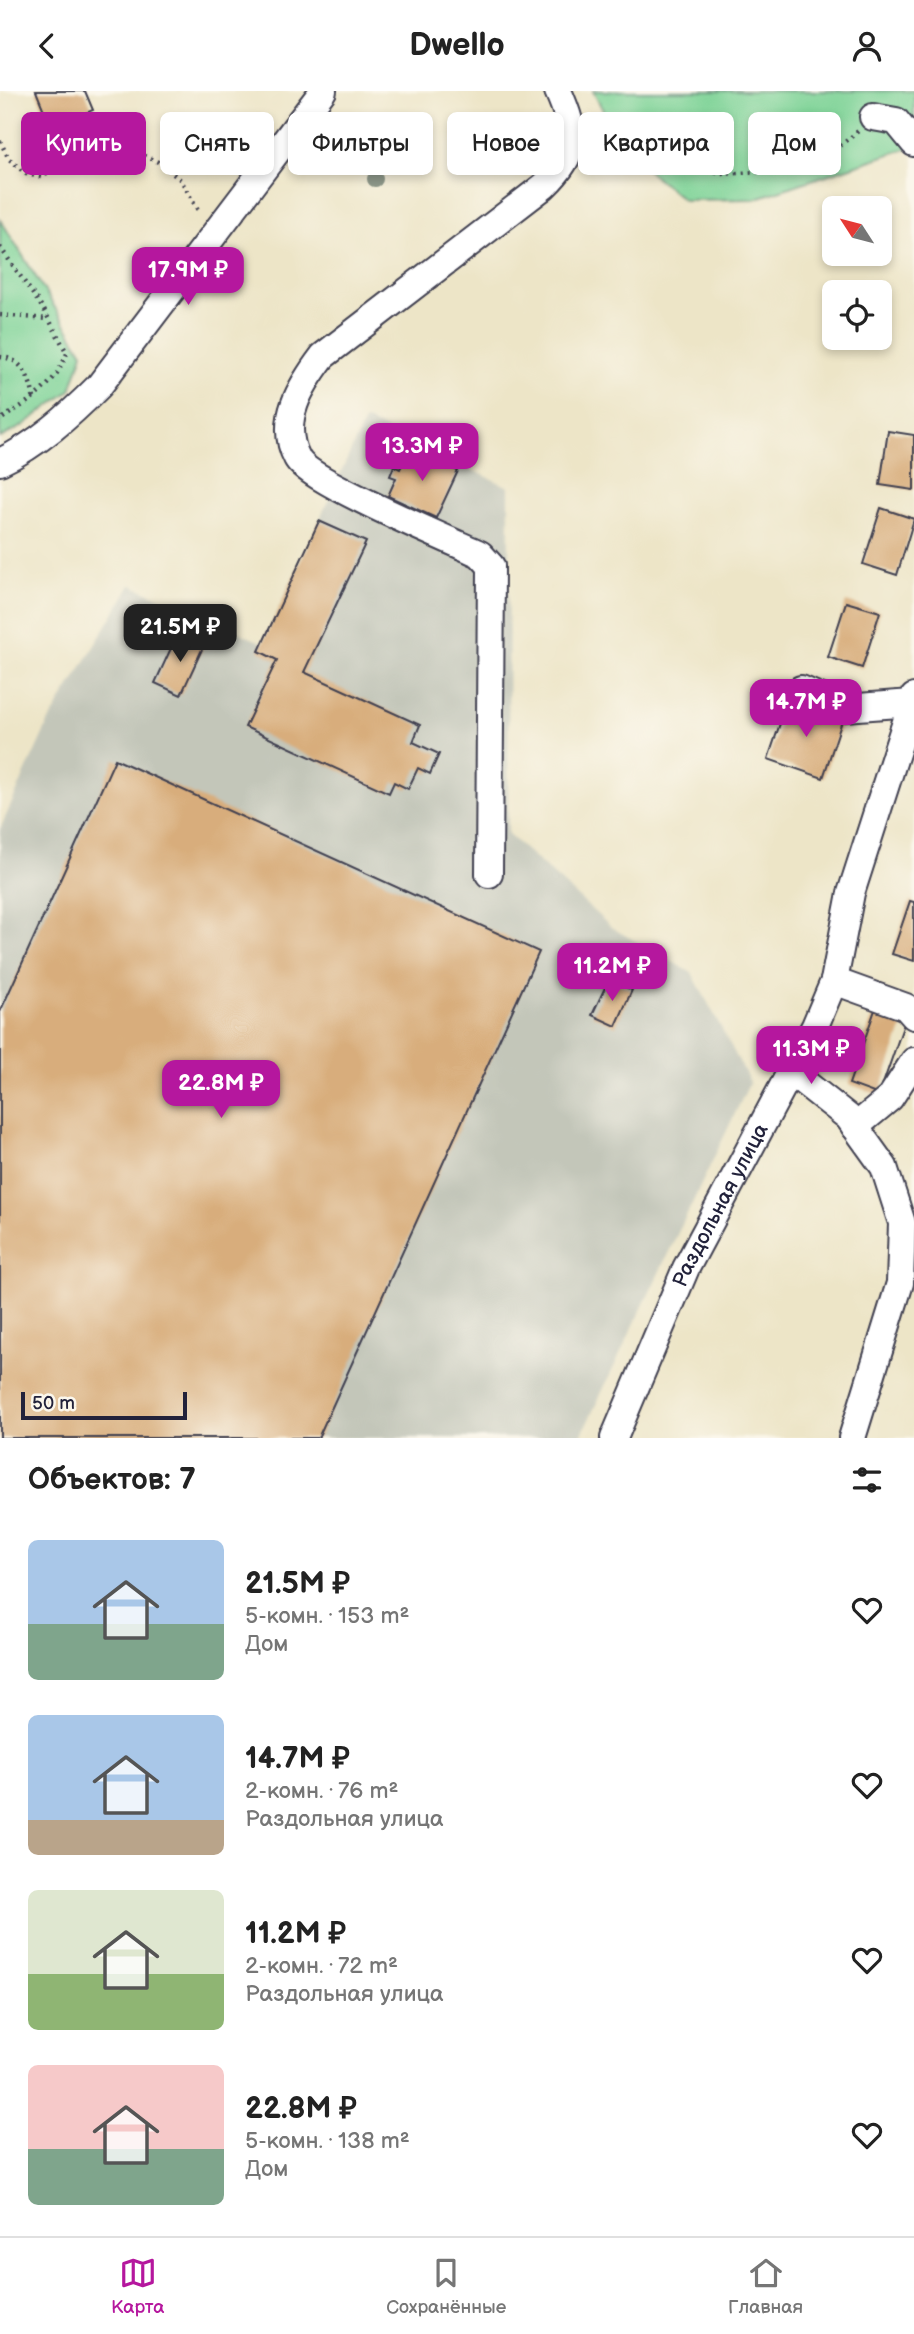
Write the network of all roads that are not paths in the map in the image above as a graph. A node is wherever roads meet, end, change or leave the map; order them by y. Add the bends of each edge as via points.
1 (323, 91) edge
2 (558, 91) edge
3 (873, 117) road end
4 (914, 142) edge
5 (0, 462) edge
6 (801, 688) dead end
7 (913, 700) edge
8 (489, 874) dead end
9 (835, 981) junction
10 (914, 1016) edge
11 (914, 1061) edge
12 (791, 1072) junction
13 (855, 1127) junction
14 (903, 1193) edge
15 (907, 1285) edge
16 (614, 1438) edge
17 (852, 1438) edge

1 - 5 street via 99,386 64,420
2 - 8 street via 572,127 572,148 563,168 323,356 293,404 290,433 297,461 327,482 480,554 491,566
3 - 4 street via 896,121
6 - 7 street via 845,708
7 - 9 street, Раздольная улица via 851,893
9 - 10 street via 906,1007
9 - 12 street, Раздольная улица
11 - 13 street via 890,1098
12 - 13 street
12 - 16 street, Раздольная улица via 686,1268
13 - 14 street
14 - 15 street
15 - 17 street

